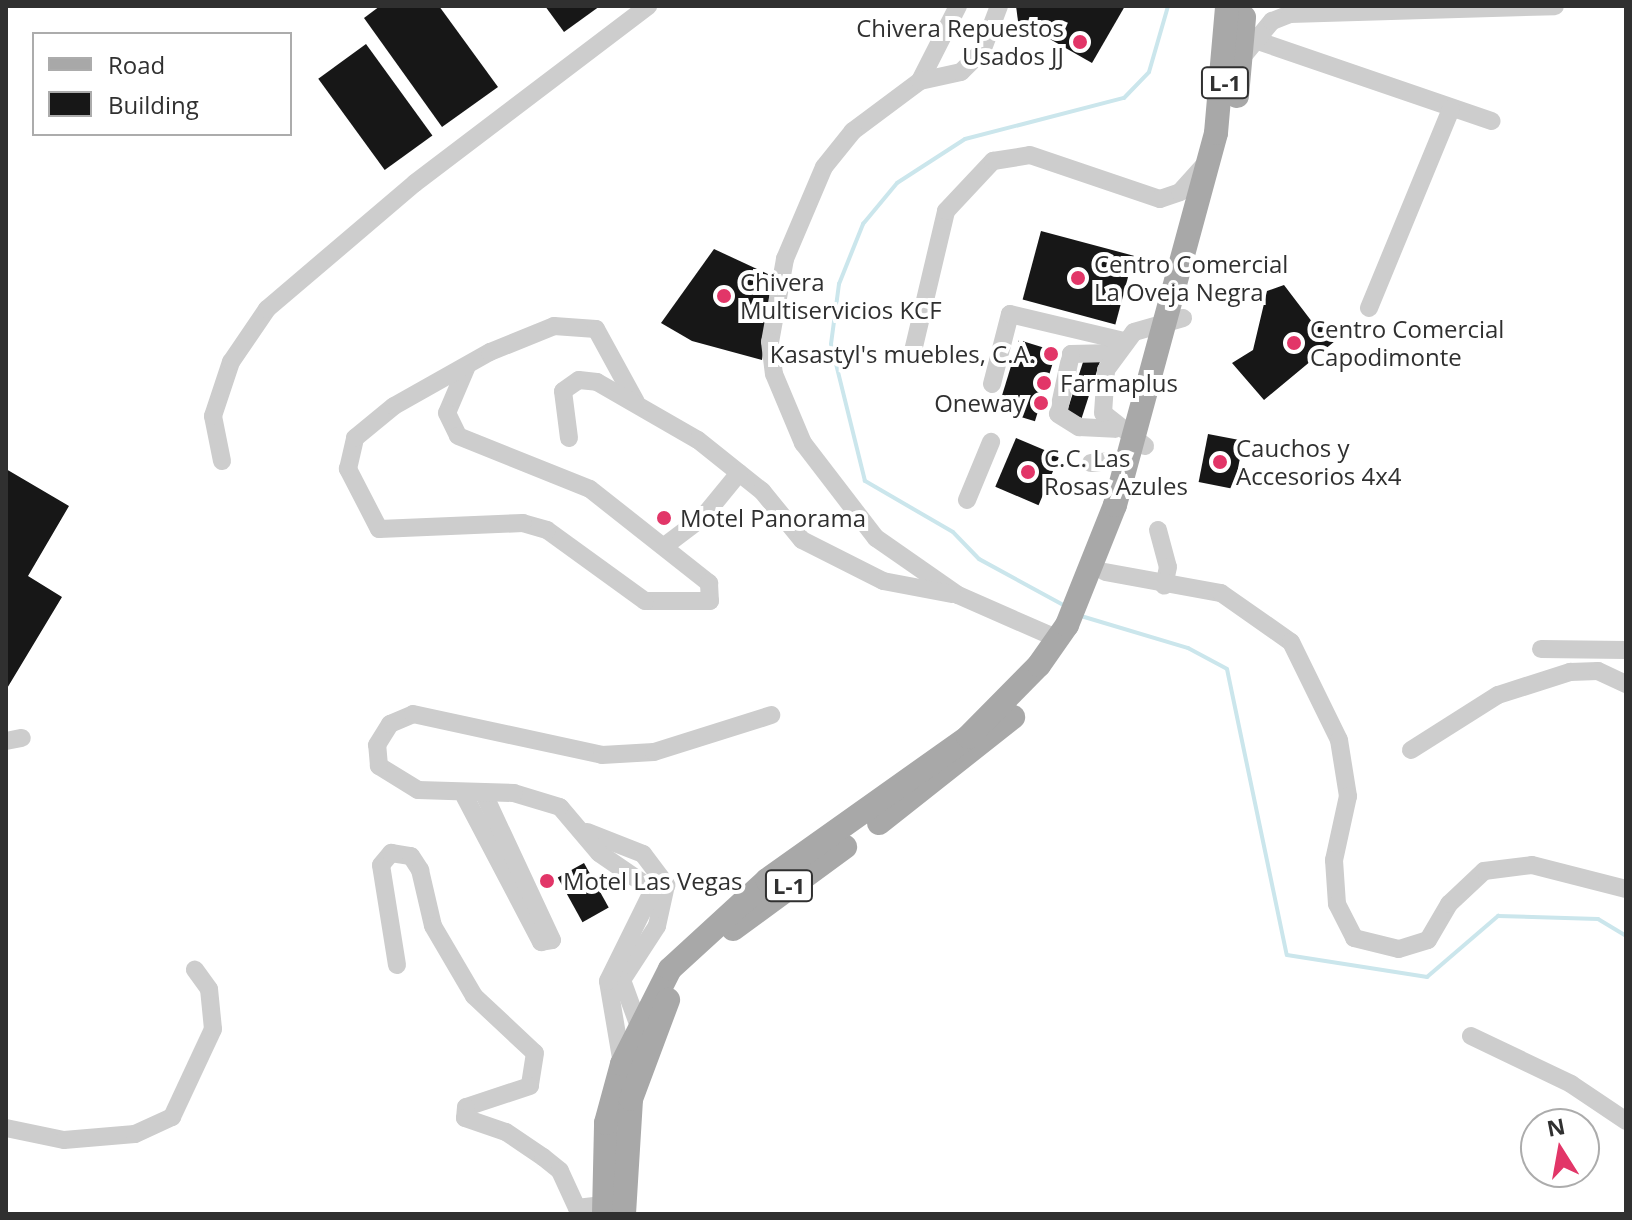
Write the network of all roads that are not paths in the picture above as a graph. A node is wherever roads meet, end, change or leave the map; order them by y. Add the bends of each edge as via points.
1 (648, 6) edge
2 (958, 6) edge
3 (999, 6) edge
4 (1227, 6) edge
5 (1243, 6) edge
6 (1555, 6) edge
7 (1250, 48) junction
8 (920, 81) junction
9 (1451, 109) junction
10 (1491, 121) dead end
11 (1210, 159) junction
12 (1369, 308) dead end
13 (1174, 320) junction
14 (1118, 347) junction
15 (913, 351) dead end
16 (467, 366) junction
17 (992, 384) dead end
18 (636, 402) junction
19 (569, 438) dead end
20 (991, 442) dead end
21 (1130, 444) junction
22 (222, 461) dead end
23 (1091, 463) dead end
24 (739, 473) junction
25 (967, 500) dead end
26 (1158, 530) dead end
27 (666, 545) junction
28 (1105, 572) junction
29 (1164, 586) junction
30 (958, 595) junction
31 (1089, 595) junction
32 (1068, 632) junction
33 (1541, 649) dead end
34 (1626, 650) edge
35 (1626, 684) edge
36 (771, 715) dead end
37 (1411, 750) dead end
38 (485, 796) junction
39 (465, 797) junction
40 (587, 832) junction
41 (1626, 889) edge
42 (397, 965) dead end
43 (195, 970) dead end
44 (637, 1021) junction
45 (1471, 1036) dead end
46 (622, 1064) junction
47 (1626, 1121) edge
48 (6, 1128) edge
49 (610, 1211) edge

1 - 22 street via 415,183 267,309 231,362 213,416
2 - 8 street
3 - 8 street via 982,51 961,72
4 - 11 main road, L-1 via 1224,97
5 - 7 main road, L-1
6 - 7 street via 1290,14
7 - 9 street
7 - 13 main road, L-1
8 - 30 street via 853,131 824,167 785,259 770,342 784,408 860,519
9 - 10 street
9 - 12 street
11 - 13 main road, L-1
11 - 15 street via 1180,192 1160,199 1030,155 993,161 946,211
13 - 14 street
13 - 21 main road, L-1
14 - 17 street via 1010,314
14 - 21 street via 1101,392
14 - 21 street via 1071,354 1058,414
16 - 18 street via 528,334 582,323 610,345
16 - 27 street via 447,413 458,436 590,489
16 - 27 street via 394,406 351,445 348,469 379,529 523,523 547,530 645,601 710,601 709,583
18 - 19 street via 597,382 570,383 563,401
18 - 24 street
20 - 25 street
21 - 23 street
21 - 28 main road, L-1
21 - 31 main road, L-1
24 - 27 street via 703,517
24 - 30 street via 802,540 883,581
26 - 29 street via 1168,567
28 - 29 street
28 - 31 main road, L-1
29 - 41 street via 1221,593 1291,642 1339,740 1348,796 1335,875 1337,904 1354,938 1399,949 1428,940 1449,904 1484,871 1532,865
30 - 32 street
31 - 32 main road, L-1
32 - 44 main road, L-1 via 968,737 713,926 670,969
32 - 49 main road, L-1 via 1058,668 988,742 726,935 675,989 636,1077
33 - 34 street
35 - 37 street via 1598,671 1570,672 1498,695
36 - 39 street via 691,743 602,755 435,717 413,714 390,724 377,745 379,766 418,790
38 - 39 street
38 - 39 street via 552,940 541,942
38 - 40 street via 537,797
40 - 44 street via 643,854 666,885 657,926 622,980
40 - 46 street via 599,853 653,890 608,981
42 - 49 street via 381,865 391,853 411,856 420,870 433,926 467,986 535,1053 530,1086 466,1107 465,1118 506,1132 543,1157 560,1171 577,1208
43 - 48 street via 209,989 213,1029 172,1117 135,1134 64,1140
44 - 46 main road, L-1
45 - 47 street via 1571,1084
46 - 49 main road, L-1 via 606,1123

